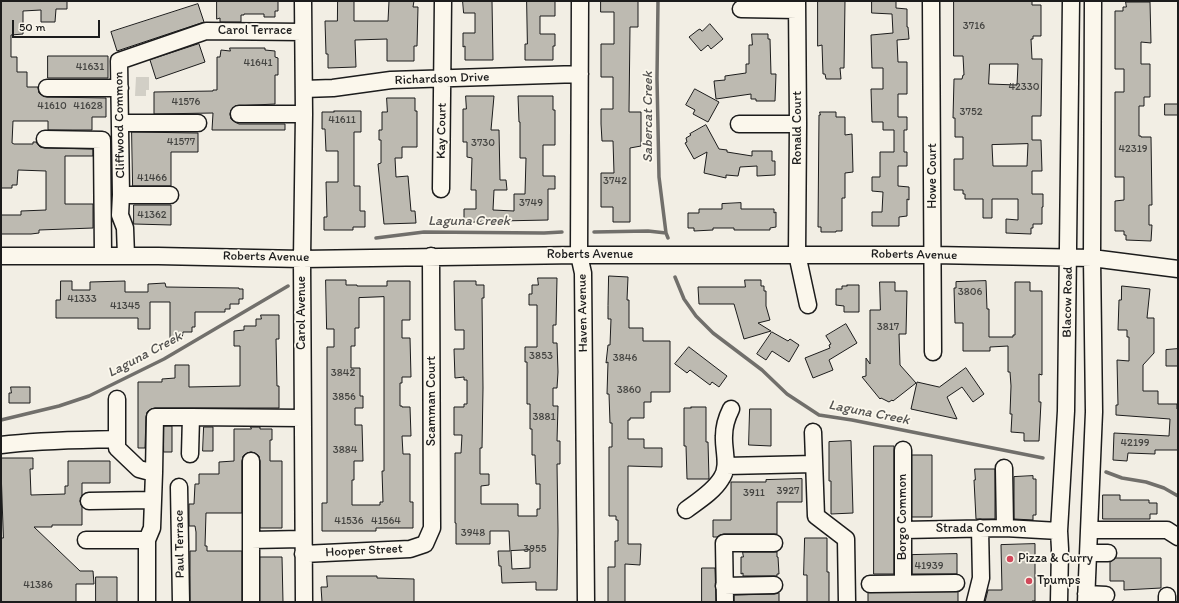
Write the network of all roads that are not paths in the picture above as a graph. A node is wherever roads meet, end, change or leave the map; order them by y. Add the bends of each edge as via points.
1 (303, 1) edge
2 (443, 1) edge
3 (580, 1) edge
4 (931, 1) edge
5 (1071, 1) edge
6 (1093, 1) edge
7 (797, 5) edge
8 (741, 9) dead end
9 (206, 31) joint
10 (303, 32) junction
11 (580, 74) junction
12 (443, 78) junction
13 (47, 88) dead end
14 (120, 88) junction
15 (304, 89) junction
16 (239, 114) dead end
17 (304, 114) junction
18 (120, 123) junction
19 (198, 123) dead end
20 (740, 124) dead end
21 (798, 124) junction
22 (45, 139) dead end
23 (441, 189) dead end
24 (121, 195) junction
25 (170, 195) dead end
26 (797, 254) junction
27 (579, 255) junction
28 (933, 255) junction
29 (1, 256) edge
30 (103, 256) junction
31 (126, 256) junction
32 (431, 256) junction
33 (1069, 257) junction
34 (302, 258) junction
35 (1092, 258) junction
36 (1178, 269) edge
37 (808, 305) dead end
38 (933, 352) dead end
39 (117, 399) dead end
40 (731, 408) dead end
41 (191, 417) junction
42 (302, 418) junction
43 (813, 432) dead end
44 (117, 439) junction
45 (1, 445) edge
46 (903, 450) dead end
47 (190, 454) dead end
48 (251, 461) dead end
49 (814, 464) junction
50 (726, 466) junction
51 (1004, 468) dead end
52 (154, 472) junction
53 (179, 487) dead end
54 (152, 500) junction
55 (89, 501) dead end
56 (686, 510) dead end
57 (980, 528) junction
58 (1005, 528) junction
59 (903, 530) junction
60 (1089, 530) junction
61 (1059, 531) junction
62 (1178, 537) edge
63 (86, 540) dead end
64 (147, 540) junction
65 (251, 540) junction
66 (774, 543) dead end
67 (425, 544) joint
68 (303, 547) junction
69 (1088, 553) junction
70 (1108, 553) dead end
71 (903, 583) junction
72 (956, 583) dead end
73 (870, 584) dead end
74 (774, 585) dead end
75 (724, 586) junction
76 (1106, 595) dead end
77 (1086, 598) edge
78 (146, 602) edge
79 (181, 602) edge
80 (251, 602) edge
81 (304, 602) edge
82 (586, 602) edge
83 (725, 602) edge
84 (846, 602) edge
85 (975, 602) edge
86 (1059, 602) edge

1 - 10 street, Carol Avenue
2 - 12 street, Kay Court
3 - 11 street, Haven Avenue
4 - 28 street, Howe Court
5 - 33 street, Blacow Road
6 - 35 street, Blacow Road
7 - 8 street
7 - 21 street, Ronald Court
9 - 10 street, Carol Terrace
9 - 14 street, Cliffwood Common via 119,61
10 - 15 street, Carol Avenue
11 - 12 street, Richardson Drive
11 - 27 street, Haven Avenue
12 - 15 street, Richardson Drive via 391,80
12 - 23 street, Kay Court
13 - 14 street
14 - 18 street, Cliffwood Common
15 - 17 street, Carol Avenue
16 - 17 street
17 - 34 street, Carol Avenue
18 - 19 street
18 - 24 street, Cliffwood Common
20 - 21 street
21 - 26 street, Ronald Court
22 - 30 street via 102,140
24 - 25 street
24 - 31 street, Cliffwood Common via 120,215 125,228
26 - 27 street, Roberts Avenue
26 - 28 street, Roberts Avenue
26 - 37 street, Ronald Court
27 - 32 street, Roberts Avenue
27 - 82 street, Haven Avenue via 583,273
28 - 33 street, Roberts Avenue
28 - 38 street, Howe Court
29 - 30 street, Roberts Avenue
30 - 31 street, Roberts Avenue
31 - 34 street, Roberts Avenue
32 - 34 street, Roberts Avenue
32 - 67 street, Scamman Court via 432,528
33 - 35 street, Roberts Avenue
33 - 61 street, Blacow Road via 1066,411
34 - 42 street, Carol Avenue
35 - 36 street, Roberts Avenue
35 - 60 street, Blacow Road via 1094,412
39 - 44 street
40 - 50 street via 724,436
41 - 42 street
41 - 47 street
41 - 52 street via 155,416
42 - 68 street, Carol Avenue
43 - 49 street
44 - 45 street
44 - 52 street via 117,448 139,469
46 - 59 street, Borgo Common
48 - 65 street
49 - 50 street
49 - 84 street via 816,516 846,539
50 - 56 street via 722,479
51 - 58 street
52 - 54 street
53 - 79 street, Paul Terrace
54 - 55 street
54 - 64 street via 152,528
57 - 58 street, Strada Common
57 - 59 street, Strada Common
57 - 85 street via 980,578
58 - 61 street, Strada Common
59 - 71 street, Borgo Common
60 - 62 street via 1167,530
60 - 69 street, Blacow Road
61 - 86 street, Blacow Road
63 - 64 street
64 - 78 street
65 - 68 street, Hooper Street
65 - 80 street
66 - 75 street via 724,543
67 - 68 street, Hooper Street via 410,549
68 - 81 street, Carol Avenue
69 - 70 street
69 - 77 street, Blacow Road
71 - 72 street
71 - 73 street
74 - 75 street
75 - 83 street
76 - 77 street

